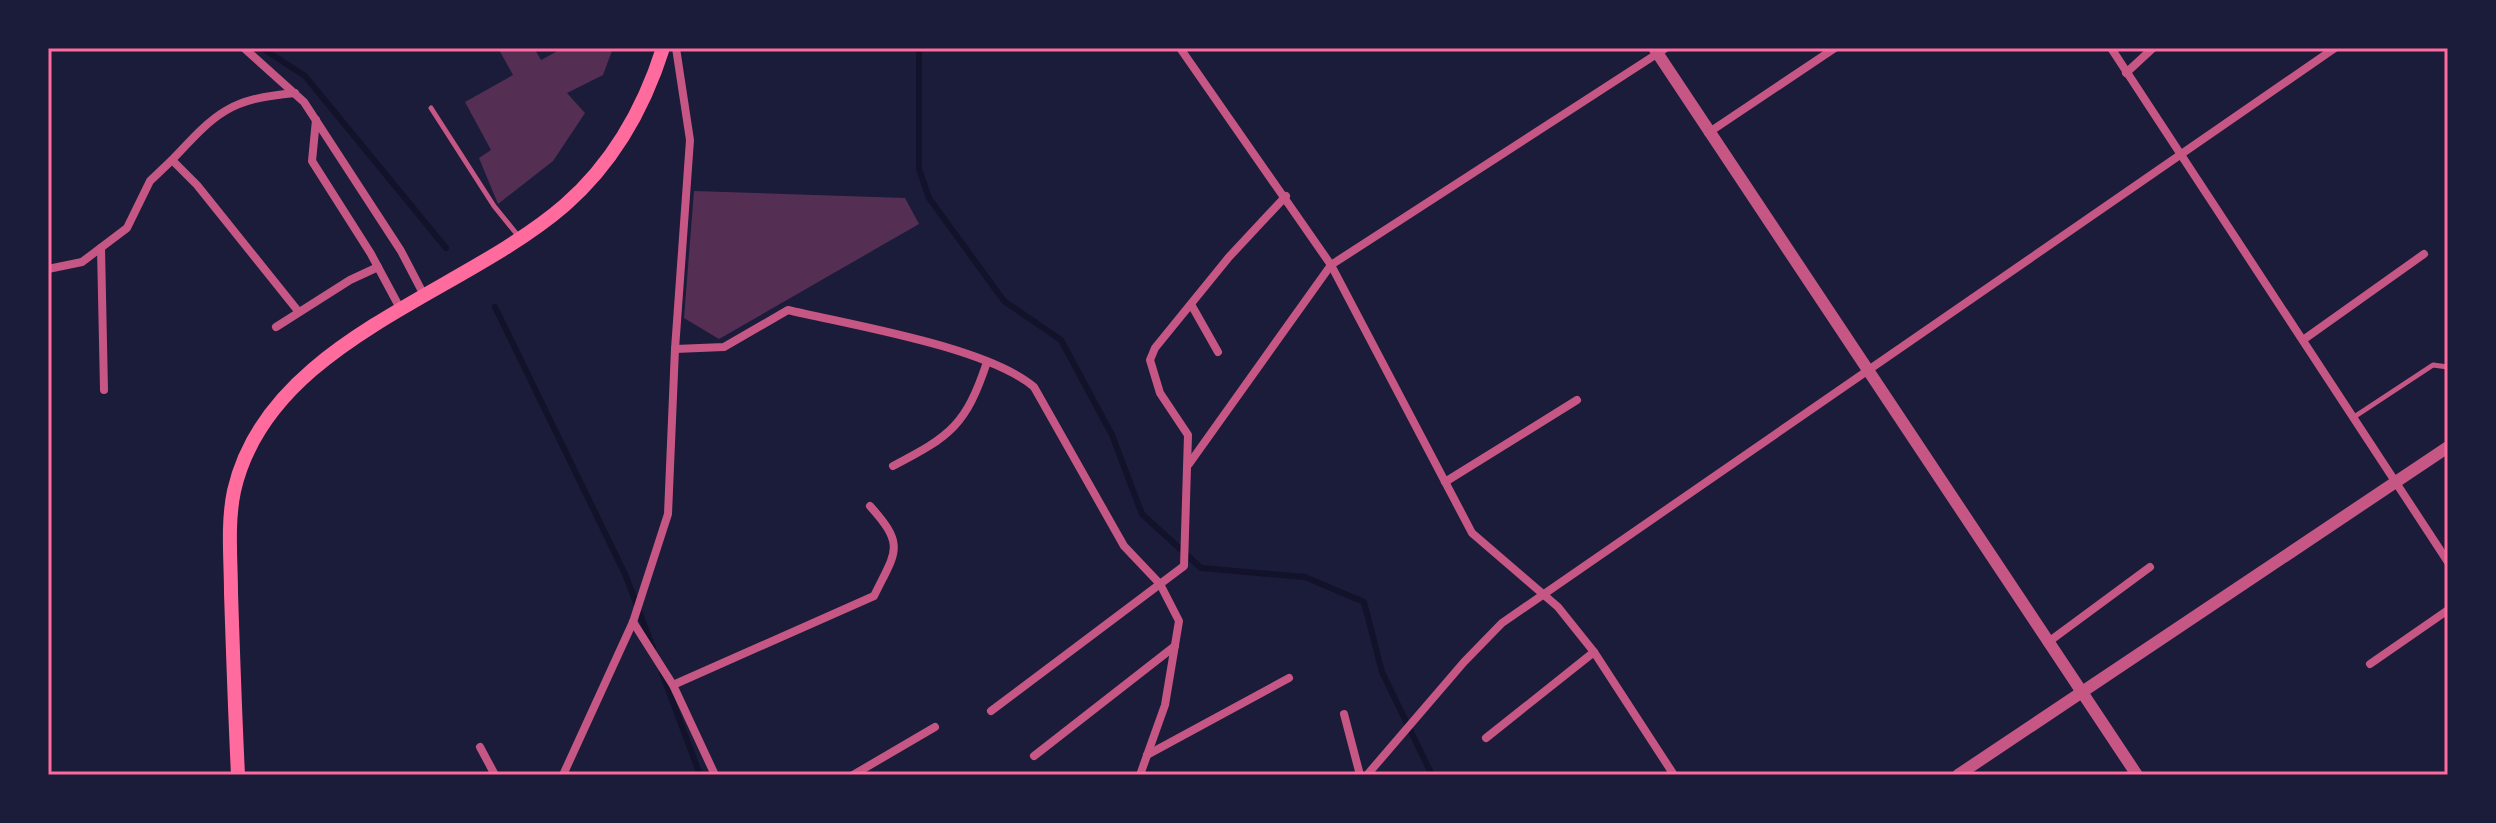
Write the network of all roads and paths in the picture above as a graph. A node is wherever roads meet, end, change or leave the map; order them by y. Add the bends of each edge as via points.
1 (244, 48) edge
2 (663, 48) edge
3 (676, 48) edge
4 (1180, 48) edge
5 (1835, 48) edge
6 (2111, 48) edge
7 (2153, 48) edge
8 (2335, 48) edge
9 (1659, 50) edge
10 (2126, 73) junction
11 (295, 93) junction
12 (431, 108) dead end
13 (316, 120) junction
14 (1708, 133) junction
15 (2179, 157) junction
16 (172, 160) junction
17 (1286, 196) junction
18 (520, 239) junction
19 (101, 248) junction
20 (2424, 254) dead end
21 (1331, 265) junction
22 (378, 267) junction
23 (48, 269) edge
24 (426, 298) junction
25 (1192, 306) junction
26 (298, 311) junction
27 (401, 311) junction
28 (276, 327) dead end
29 (2303, 340) junction
30 (675, 349) junction
31 (1218, 352) dead end
32 (987, 362) junction
33 (2448, 367) edge
34 (1865, 370) junction
35 (104, 390) dead end
36 (1577, 400) dead end
37 (2353, 418) junction
38 (2448, 447) edge
39 (893, 466) dead end
40 (1188, 466) junction
41 (1445, 482) junction
42 (2393, 482) junction
43 (870, 506) dead end
44 (2448, 562) edge
45 (2150, 567) dead end
46 (1160, 584) junction
47 (1545, 592) junction
48 (2448, 610) edge
49 (635, 625) junction
50 (2047, 643) junction
51 (1175, 646) junction
52 (1594, 652) junction
53 (2370, 664) dead end
54 (1289, 678) dead end
55 (672, 683) junction
56 (2080, 692) junction
57 (991, 711) dead end
58 (1344, 714) dead end
59 (935, 727) dead end
60 (1486, 738) dead end
61 (480, 747) dead end
62 (1034, 756) dead end
63 (1147, 756) junction
64 (238, 775) edge
65 (495, 775) edge
66 (563, 775) edge
67 (715, 775) edge
68 (853, 775) edge
69 (1140, 775) edge
70 (1360, 775) edge
71 (1367, 775) edge
72 (1674, 775) edge
73 (1958, 775) edge
74 (2137, 775) edge

1 - 11 street
2 - 18 main road via 645,97 617,147 566,204
3 - 30 street via 690,140
4 - 17 street
5 - 14 street
6 - 10 street
7 - 10 street
8 - 15 street
9 - 14 street
9 - 21 street
10 - 15 street
11 - 13 street
11 - 16 street via 253,97 214,115
12 - 18 lane
13 - 22 street via 312,161
13 - 24 street
14 - 34 street
15 - 29 street
15 - 34 street
16 - 19 street via 150,181 127,228
16 - 26 street
17 - 21 street
17 - 25 street
18 - 24 main road
19 - 23 street via 82,262
19 - 35 street
20 - 29 street
21 - 40 street
21 - 41 street
22 - 26 street
22 - 27 street
24 - 27 main road
25 - 31 street
25 - 40 street via 1150,360 1160,393 1188,435
26 - 28 street
27 - 64 main road via 318,362 260,430 239,473 230,525
29 - 37 street
30 - 32 street via 724,347 788,310
30 - 49 street via 668,514
32 - 39 street via 973,404 939,442
32 - 46 street via 1019,374 1034,387 1124,546
33 - 37 lane via 2433,365
34 - 47 street
34 - 50 street
36 - 41 street
37 - 42 street
38 - 42 street
40 - 46 street via 1184,566
41 - 47 street via 1482,545
42 - 44 street
42 - 56 street
43 - 55 street via 892,530 893,556 874,596
45 - 50 street
46 - 51 street via 1179,621
46 - 57 street
47 - 52 street
47 - 71 street via 1502,623 1464,662
48 - 53 street
49 - 55 street
49 - 66 street
50 - 56 street
51 - 62 street
51 - 63 street via 1165,705
52 - 60 street
52 - 72 street
54 - 63 street
55 - 67 street
56 - 73 street
56 - 74 street
58 - 70 street
59 - 68 street
61 - 65 street
63 - 69 street

